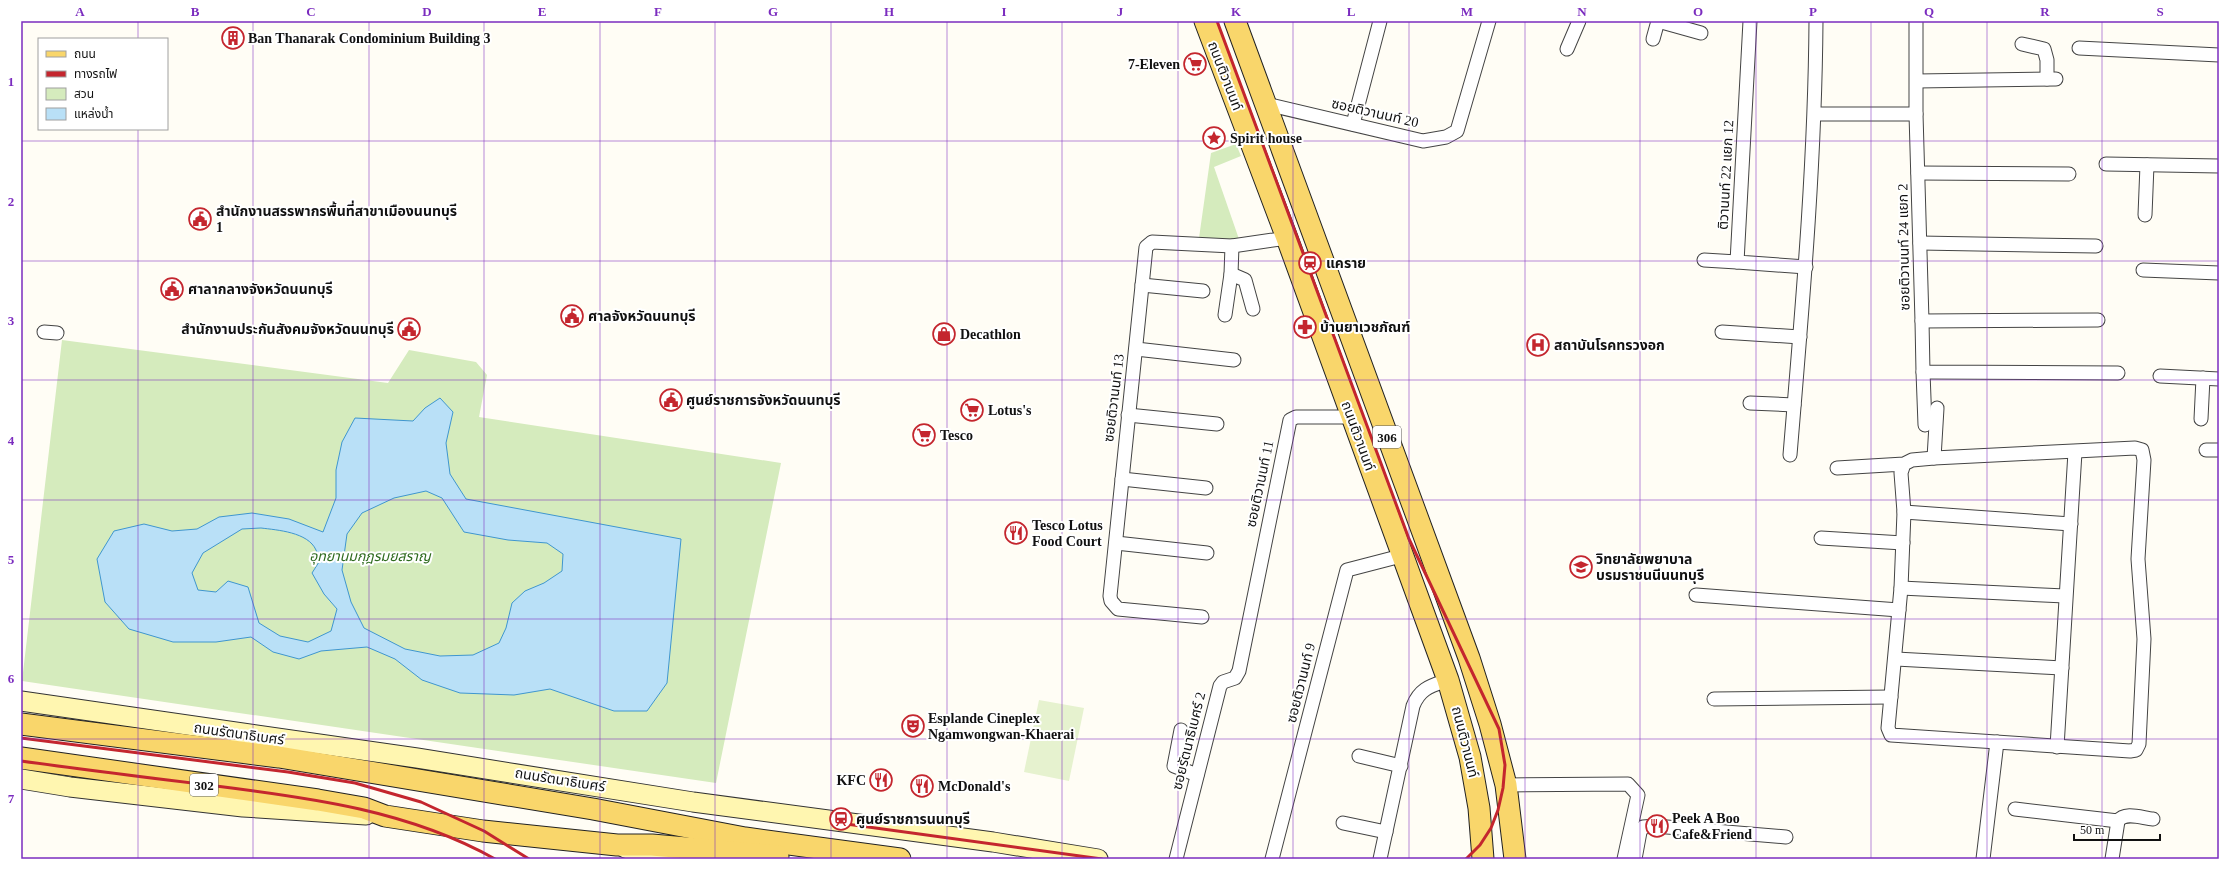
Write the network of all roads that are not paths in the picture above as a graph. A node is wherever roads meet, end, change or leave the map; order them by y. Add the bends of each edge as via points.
1 (1204, 21) edge
2 (1236, 21) edge
3 (1380, 21) edge
4 (1489, 21) edge
5 (1578, 21) edge
6 (1658, 21) edge
7 (1750, 21) edge
8 (1816, 21) edge
9 (1916, 21) edge
10 (1702, 33) dead end
11 (1653, 39) dead end
12 (2022, 44) dead end
13 (2080, 48) dead end
14 (1567, 49) dead end
15 (2219, 55) edge
16 (1917, 81) junction
17 (1266, 104) junction
18 (1815, 114) junction
19 (1916, 114) junction
20 (1353, 124) junction
21 (2106, 164) dead end
22 (2147, 165) junction
23 (2219, 166) edge
24 (1918, 173) junction
25 (2070, 174) dead end
26 (2144, 215) dead end
27 (1287, 238) junction
28 (1920, 243) junction
29 (1232, 246) junction
30 (2096, 246) dead end
31 (1704, 260) dead end
32 (1737, 262) junction
33 (1806, 268) junction
34 (2143, 270) dead end
35 (2219, 273) edge
36 (1231, 274) junction
37 (1142, 285) junction
38 (1203, 291) dead end
39 (1253, 309) dead end
40 (1225, 315) dead end
41 (2098, 320) dead end
42 (1922, 321) junction
43 (1722, 332) dead end
44 (1800, 336) junction
45 (1136, 349) junction
46 (1234, 360) dead end
47 (1923, 372) junction
48 (2118, 373) dead end
49 (2160, 376) dead end
50 (2203, 378) junction
51 (2219, 379) edge
52 (1750, 403) dead end
53 (1794, 405) junction
54 (1937, 408) dead end
55 (1128, 415) junction
56 (1351, 417) junction
57 (2201, 419) dead end
58 (1217, 424) dead end
59 (1925, 426) dead end
60 (2075, 452) junction
61 (1790, 455) dead end
62 (1934, 458) junction
63 (1904, 464) junction
64 (1837, 468) dead end
65 (1122, 479) junction
66 (1404, 485) junction
67 (1206, 488) dead end
68 (1378, 493) junction
69 (1904, 512) junction
70 (2071, 524) junction
71 (1821, 538) dead end
72 (1116, 543) junction
73 (1903, 543) junction
74 (1207, 553) dead end
75 (1401, 556) junction
76 (1901, 588) junction
77 (1696, 595) dead end
78 (2065, 596) junction
79 (1899, 610) junction
80 (1202, 617) dead end
81 (1250, 617) joint
82 (1896, 659) junction
83 (2062, 668) junction
84 (1448, 680) junction
85 (1892, 697) junction
86 (1714, 699) dead end
87 (21, 701) edge
88 (21, 724) edge
89 (1181, 730) dead end
90 (1997, 742) junction
91 (2058, 747) junction
92 (1360, 756) dead end
93 (21, 758) edge
94 (1400, 766) junction
95 (1197, 775) junction
96 (21, 778) edge
97 (1506, 785) junction
98 (2015, 809) dead end
99 (385, 816) junction
100 (2153, 819) dead end
101 (2118, 821) junction
102 (1343, 823) dead end
103 (1386, 832) junction
104 (1786, 837) dead end
105 (617, 845) junction
106 (1480, 856) edge
107 (670, 859) edge
108 (798, 859) edge
109 (900, 859) edge
110 (1098, 859) edge
111 (1176, 859) edge
112 (1272, 859) edge
113 (1380, 859) edge
114 (1515, 859) edge
115 (1624, 859) edge
116 (1635, 859) edge
117 (1983, 859) edge
118 (2112, 859) edge

1 - 27 main road, ถนนติวานนท์ / 306
2 - 17 main road, ถนนติวานนท์ / 306
3 - 20 street
4 - 20 street, ซอยติวานนท์ 20 via 1457,131 1452,135 1422,140
5 - 14 street
6 - 10 street
6 - 11 street
7 - 32 street, ติวานนท์ 22 แยก 12
8 - 18 street
9 - 16 street, ซอยติวานนท์ 24 แยก 2
12 - 16 street via 2044,49 2051,79
13 - 15 street
16 - 19 street, ซอยติวานนท์ 24 แยก 2
17 - 20 street, ซอยติวานนท์ 20
17 - 66 main road, ถนนติวานนท์ / 306
18 - 19 street
18 - 33 street
19 - 24 street, ซอยติวานนท์ 24 แยก 2
21 - 22 street
22 - 23 street
22 - 26 street
24 - 25 street
24 - 28 street, ซอยติวานนท์ 24 แยก 2
27 - 29 street, ซอยติวานนท์ 13
27 - 56 main road, ถนนติวานนท์ / 306
28 - 30 street
28 - 42 street, ซอยติวานนท์ 24 แยก 2
29 - 36 street
29 - 37 street, ซอยติวานนท์ 13 via 1152,242 1146,247
31 - 32 street
32 - 33 street
33 - 44 street
34 - 35 street
36 - 39 street via 1244,280
36 - 40 street
37 - 38 street
37 - 45 street, ซอยติวานนท์ 13
41 - 42 street, ซอยติวานนท์ 24 แยก 2
42 - 47 street
43 - 44 street
44 - 53 street
45 - 46 street
45 - 55 street, ซอยติวานนท์ 13
47 - 48 street
47 - 59 street
49 - 50 street
50 - 51 street
50 - 57 street
52 - 53 street
53 - 61 street
54 - 62 street
55 - 58 street
55 - 65 street, ซอยติวานนท์ 13
56 - 68 main road, ถนนติวานนท์ / 306
56 - 81 street, ซอยติวานนท์ 11 via 1296,417 1290,420
60 - 62 street
60 - 70 street
60 - 91 street via 2135,448 2142,450 2144,460 2138,559 2144,639 2139,744 2136,750 2130,751
62 - 63 street via 1912,460
63 - 64 street
63 - 69 street
65 - 67 street
65 - 72 street, ซอยติวานนท์ 13
66 - 68 main road
66 - 97 main road, ถนนติวานนท์ / 306 via 1468,658 1490,724
68 - 75 main road, ถนนติวานนท์ / 306
69 - 70 street
69 - 73 street
70 - 78 street
71 - 73 street
72 - 74 street
72 - 80 street, ซอยติวานนท์ 13 via 1110,596 1118,609
73 - 76 street
75 - 84 main road, ถนนติวานนท์ / 306
75 - 112 street, ซอยติวานนท์ 9 via 1346,570
76 - 78 street
76 - 79 street
77 - 79 street
78 - 83 street
79 - 82 street
81 - 95 street, ซอยรัตนาธิเบศร์ 2 via 1239,671 1235,678 1223,682 1220,686
82 - 83 street
82 - 85 street
83 - 91 street
84 - 94 street via 1425,688 1417,695
84 - 106 main road, ถนนติวานนท์ / 306 via 1470,757 1479,808
85 - 86 street
85 - 90 street via 1888,728 1891,735
87 - 110 main road, ถนนรัตนาธิเบศร์
88 - 109 main road, ถนนรัตนาธิเบศร์ via 279,756 593,809 745,838
89 - 95 street via 1174,766
90 - 91 street
90 - 117 street
92 - 94 street
93 - 99 main road, 302 via 326,801 364,808
94 - 103 street
95 - 111 street, ซอยรัตนาธิเบศร์ 2
96 - 99 main road, 302 via 70,787 250,808
97 - 114 main road, ถนนติวานนท์ / 306
97 - 115 street via 1628,784 1638,795
98 - 101 street
99 - 105 main road, 302 via 484,831
100 - 101 street via 2125,815
101 - 118 street
102 - 103 street
103 - 113 street
104 - 116 street via 1655,826 1643,828 1640,832
105 - 107 main road, 302 via 654,857
105 - 108 main road

